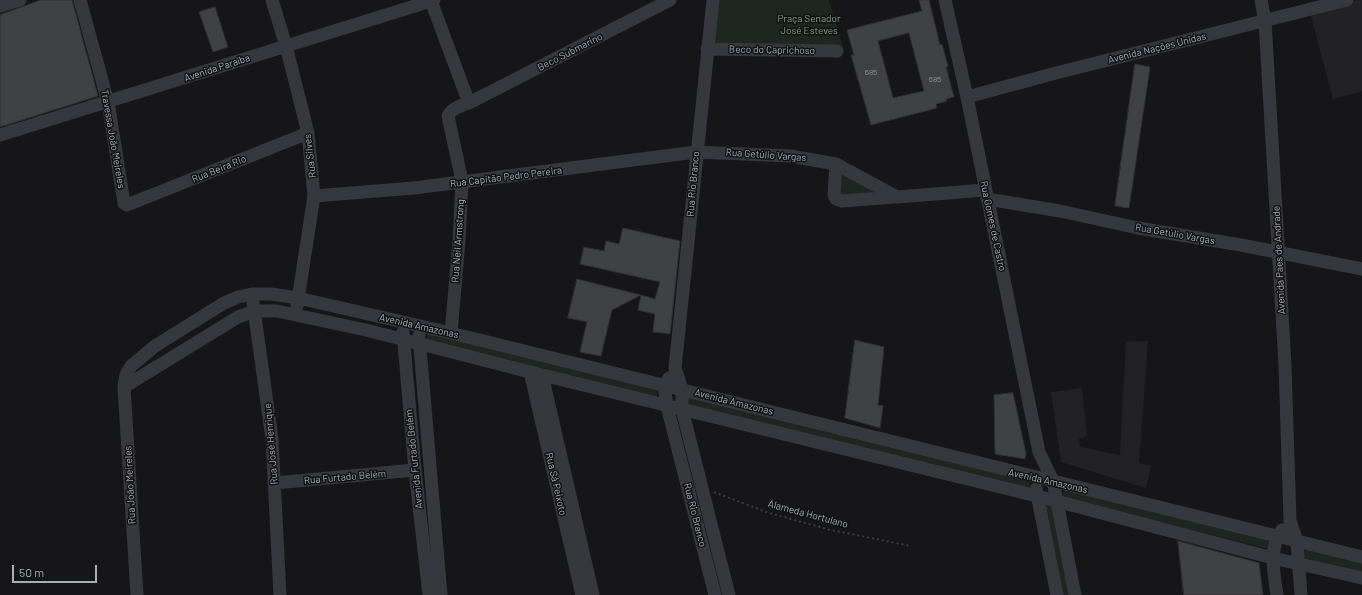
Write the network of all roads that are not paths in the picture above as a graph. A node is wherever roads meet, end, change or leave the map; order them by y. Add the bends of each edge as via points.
1 (20, 0) edge
2 (80, 0) edge
3 (272, 0) edge
4 (432, 0) edge
5 (670, 0) edge
6 (713, 0) edge
7 (945, 0) edge
8 (1260, 0) edge
9 (1347, 0) edge
10 (0, 6) edge
11 (1265, 21) junction
12 (286, 46) junction
13 (707, 49) junction
14 (837, 51) dead end
15 (967, 97) junction
16 (108, 102) junction
17 (469, 103) junction
18 (308, 133) junction
19 (0, 135) edge
20 (696, 152) junction
21 (836, 164) junction
22 (462, 181) junction
23 (986, 195) junction
24 (314, 196) junction
25 (897, 197) junction
26 (130, 205) joint
27 (1278, 253) junction
28 (1362, 269) edge
29 (252, 294) junction
30 (298, 298) junction
31 (255, 310) junction
32 (296, 314) junction
33 (403, 322) junction
34 (419, 325) junction
35 (450, 333) junction
36 (403, 339) junction
37 (420, 343) junction
38 (675, 368) junction
39 (530, 372) junction
40 (542, 375) junction
41 (125, 381) junction
42 (664, 385) junction
43 (682, 389) junction
44 (667, 406) junction
45 (682, 409) junction
46 (1039, 452) junction
47 (415, 470) junction
48 (1035, 478) junction
49 (1053, 481) junction
50 (275, 483) junction
51 (1037, 496) junction
52 (1056, 502) junction
53 (1290, 521) junction
54 (1277, 537) junction
55 (1297, 541) junction
56 (1362, 557) edge
57 (1273, 558) junction
58 (1299, 563) junction
59 (1362, 578) edge
60 (137, 595) edge
61 (280, 595) edge
62 (429, 595) edge
63 (441, 595) edge
64 (582, 595) edge
65 (593, 595) edge
66 (715, 595) edge
67 (728, 595) edge
68 (1057, 595) edge
69 (1075, 595) edge
70 (1276, 595) edge
71 (1301, 595) edge

1 - 10 street
2 - 16 street, Travessa João Meireles
3 - 12 street, Rua Silves
4 - 12 street, Avenida Paraíba
4 - 17 street
5 - 17 street, Beco Submarino
6 - 13 street, Rua Rio Branco
7 - 15 street, Rua Gomes de Castro
8 - 11 street, Avenida Paes de Andrade
9 - 11 street, Avenida Nações Unidas
11 - 15 street, Avenida Nações Unidas
11 - 27 street, Avenida Paes de Andrade
12 - 16 street, Avenida Paraíba
12 - 18 street, Rua Silves
13 - 14 street, Beco do Caprichoso
13 - 20 street, Rua Rio Branco
15 - 23 street, Rua Gomes de Castro
16 - 19 street, Avenida Paraíba
16 - 26 street, Travessa João Meireles via 124,203
17 - 22 street, Rua Neil Armstrong via 454,108 448,116
18 - 24 street, Rua Silves
18 - 26 street, Rua Beira Rio
20 - 21 street, Rua Getúlio Vargas via 790,156
20 - 22 street, Rua Capitão Pedro Pereira
20 - 38 street, Rua Rio Branco
21 - 25 street, Rua Getúlio Vargas
21 - 25 street, Rua Getúlio Vargas via 836,199 842,201
22 - 24 street, Rua Capitão Pedro Pereira
22 - 35 street, Rua Neil Armstrong
23 - 25 street, Rua Getúlio Vargas
23 - 27 street, Rua Getúlio Vargas via 1138,228
23 - 46 street, Rua Gomes de Castro
24 - 30 street, Rua Silves
27 - 28 street, Rua Getúlio Vargas
27 - 53 street, Avenida Paes de Andrade
29 - 30 street, Avenida Amazonas
29 - 31 street, Rua José Henrique
29 - 41 street, Avenida Amazonas via 224,303 136,360
30 - 32 street, Rua Silves
30 - 33 street, Avenida Amazonas
31 - 32 street, Avenida Amazonas
31 - 41 street, Avenida Amazonas via 238,317
31 - 50 street, Rua José Henrique via 270,418
32 - 36 street, Avenida Amazonas
33 - 34 street, Avenida Amazonas
33 - 36 street, Avenida Furtado Belém
34 - 35 street, Avenida Amazonas
34 - 37 street, Avenida Furtado Belém
35 - 42 street, Avenida Amazonas
36 - 37 street, Avenida Amazonas
36 - 47 street, Avenida Furtado Belém
37 - 39 street, Avenida Amazonas
37 - 63 street, Avenida Furtado Belém
38 - 42 street, Rua Rio Branco
38 - 43 street, Rua Rio Branco
39 - 40 street, Avenida Amazonas
39 - 64 street, Rua Sá Peixoto
40 - 44 street, Avenida Amazonas
40 - 65 street, Rua Sá Peixoto
41 - 60 street, Rua João Meireles
42 - 43 street, Avenida Amazonas
42 - 44 street, Rua Rio Branco
43 - 45 street, Rua Rio Branco
43 - 48 street, Avenida Amazonas
44 - 45 street, Avenida Amazonas
44 - 66 street, Rua Rio Branco
45 - 51 street, Avenida Amazonas
45 - 67 street, Rua Rio Branco
46 - 48 street, Rua Gomes de Castro
46 - 49 street, Rua Gomes de Castro
47 - 50 street, Rua Furtado Belém
47 - 62 street, Avenida Furtado Belém
48 - 49 street, Avenida Amazonas
48 - 51 street, Rua Gomes de Castro
49 - 52 street, Rua Gomes de Castro
49 - 54 street, Avenida Amazonas
50 - 61 street, Rua José Henrique
51 - 52 street, Avenida Amazonas
51 - 68 street, Rua Gomes de Castro
52 - 57 street, Avenida Amazonas
52 - 69 street, Rua Gomes de Castro
53 - 54 street
53 - 55 street, Avenida Paes de Andrade
54 - 55 street, Avenida Amazonas
54 - 57 street
55 - 56 street, Avenida Amazonas
55 - 58 street, Avenida Paes de Andrade
57 - 58 street, Avenida Amazonas
57 - 70 street
58 - 59 street, Avenida Amazonas
58 - 71 street, Avenida Paes de Andrade

